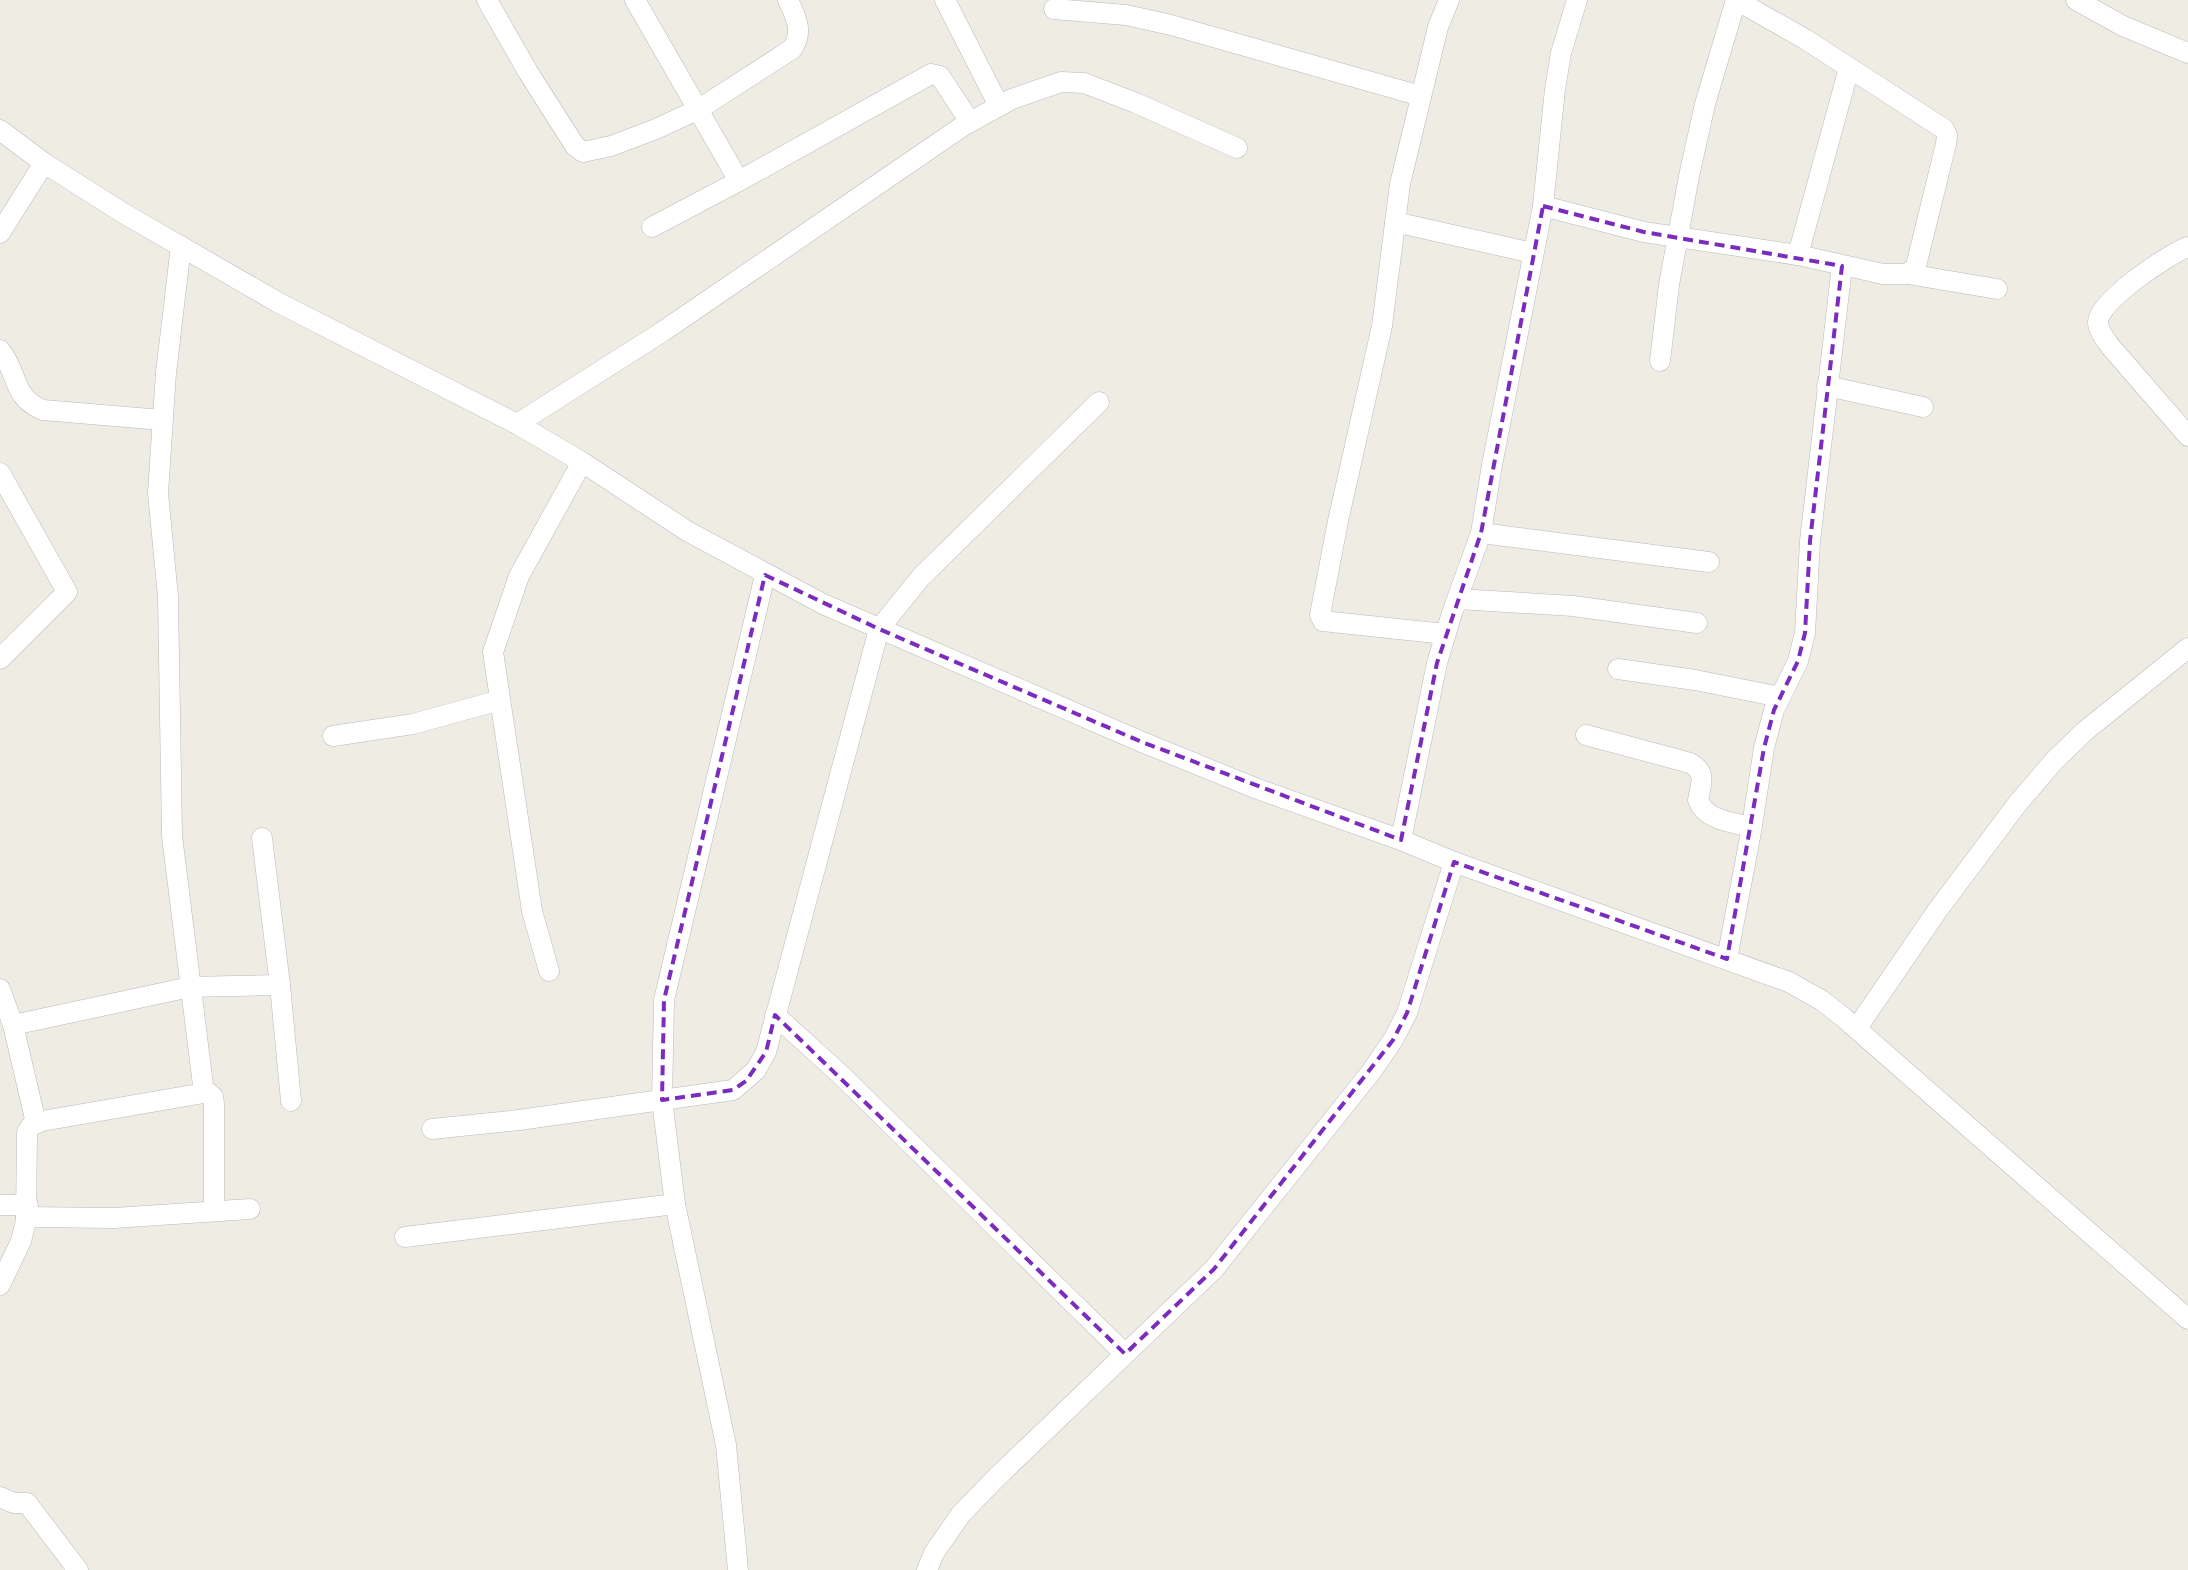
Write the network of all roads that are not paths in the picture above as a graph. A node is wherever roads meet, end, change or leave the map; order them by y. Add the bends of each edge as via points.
1 (487, 0) edge
2 (635, 0) edge
3 (788, 0) edge
4 (945, 0) edge
5 (1449, 0) edge
6 (1577, 0) edge
7 (1736, 0) edge
8 (2076, 0) edge
9 (1054, 9) dead end
10 (2188, 53) edge
11 (1849, 68) junction
12 (1421, 96) junction
13 (999, 106) junction
14 (699, 109) junction
15 (970, 122) junction
16 (0, 130) edge
17 (1236, 148) dead end
18 (44, 163) junction
19 (739, 181) junction
20 (1543, 206) junction
21 (1395, 222) junction
22 (652, 227) dead end
23 (0, 233) edge
24 (1679, 238) junction
25 (181, 246) junction
26 (2188, 247) edge
27 (1533, 253) junction
28 (1798, 255) junction
29 (1842, 266) junction
30 (1908, 274) junction
31 (1997, 289) dead end
32 (0, 350) edge
33 (1660, 361) dead end
34 (1827, 386) junction
35 (1099, 402) dead end
36 (1923, 407) dead end
37 (162, 420) junction
38 (517, 424) junction
39 (2188, 436) edge
40 (582, 462) junction
41 (0, 473) edge
42 (1482, 533) junction
43 (1709, 562) dead end
44 (765, 575) junction
45 (1458, 599) junction
46 (1697, 623) dead end
47 (878, 629) junction
48 (1445, 634) junction
49 (2188, 648) edge
50 (0, 659) edge
51 (1618, 669) dead end
52 (1780, 697) junction
53 (500, 700) junction
54 (1586, 735) dead end
55 (333, 736) dead end
56 (1751, 827) junction
57 (262, 838) dead end
58 (1401, 840) junction
59 (1454, 862) junction
60 (1727, 959) junction
61 (549, 971) dead end
62 (280, 985) junction
63 (190, 987) junction
64 (0, 989) edge
65 (775, 1015) junction
66 (13, 1025) junction
67 (1857, 1028) junction
68 (204, 1093) junction
69 (662, 1100) junction
70 (291, 1101) dead end
71 (36, 1123) junction
72 (432, 1129) dead end
73 (675, 1204) junction
74 (0, 1205) edge
75 (250, 1209) dead end
76 (27, 1211) junction
77 (214, 1211) junction
78 (404, 1237) dead end
79 (0, 1285) edge
80 (2188, 1319) edge
81 (1125, 1354) junction
82 (0, 1497) edge
83 (78, 1570) edge
84 (738, 1570) edge
85 (927, 1570) edge

1 - 14 street via 528,72 575,146 583,152 611,146
2 - 14 street
3 - 14 street via 799,30 798,41 792,49
4 - 13 street
5 - 12 street via 1438,27
6 - 20 street via 1558,71
7 - 11 street
7 - 24 street via 1705,104
8 - 10 street via 2123,26
9 - 12 street via 1126,15 1171,25
11 - 28 street
11 - 30 street via 1938,125 1947,135 1916,266
12 - 21 street via 1400,184
13 - 15 street
13 - 17 street via 1061,82 1084,83
14 - 19 street
15 - 19 street via 940,76 931,74
15 - 38 street via 662,332
16 - 18 street
18 - 23 street
18 - 25 street
19 - 22 street
20 - 24 street
20 - 27 street
21 - 27 street
21 - 48 street via 1382,326 1320,616 1323,621
24 - 28 street
24 - 33 street via 1669,285
25 - 37 street
25 - 38 street via 280,303
26 - 39 street via 2109,301 2100,312 2098,322 2110,346
27 - 42 street
28 - 29 street
29 - 30 street via 1884,274
29 - 34 street
30 - 31 street
32 - 37 street via 25,400 43,410
34 - 36 street
34 - 52 street via 1810,540 1804,633 1798,661
35 - 47 street via 921,578
37 - 63 street via 158,493 168,597 172,836
38 - 40 street
40 - 44 street via 687,531
40 - 53 street via 519,576 493,652
41 - 50 street via 67,592
42 - 43 street
42 - 45 street
44 - 47 street
44 - 69 street via 664,1000
45 - 46 street via 1574,606
45 - 48 street
47 - 58 street via 1255,788
47 - 65 street
48 - 58 street
49 - 67 street via 2085,731 2054,761 2018,803 1937,911
51 - 52 street
52 - 56 street via 1764,748
53 - 55 street via 412,724
53 - 61 street via 532,911
54 - 56 street via 1698,767 1702,776 1698,800 1707,813
56 - 60 street
57 - 62 street
58 - 59 street
59 - 60 street
59 - 81 street via 1407,1013 1393,1040 1214,1269
60 - 67 street via 1789,982 1821,1000
62 - 63 street
62 - 70 street
63 - 66 street
63 - 68 street
64 - 66 street
65 - 69 street via 766,1052 746,1081 733,1090
65 - 81 street via 840,1074
66 - 71 street
67 - 80 street
68 - 71 street
68 - 77 street via 213,1097
69 - 72 street
69 - 73 street
71 - 76 street via 27,1132
73 - 78 street
73 - 84 street via 726,1445
74 - 76 street
75 - 77 street
76 - 77 street via 114,1218
76 - 79 street via 21,1241
81 - 85 street via 962,1514 934,1553
82 - 83 street via 14,1503 27,1503

